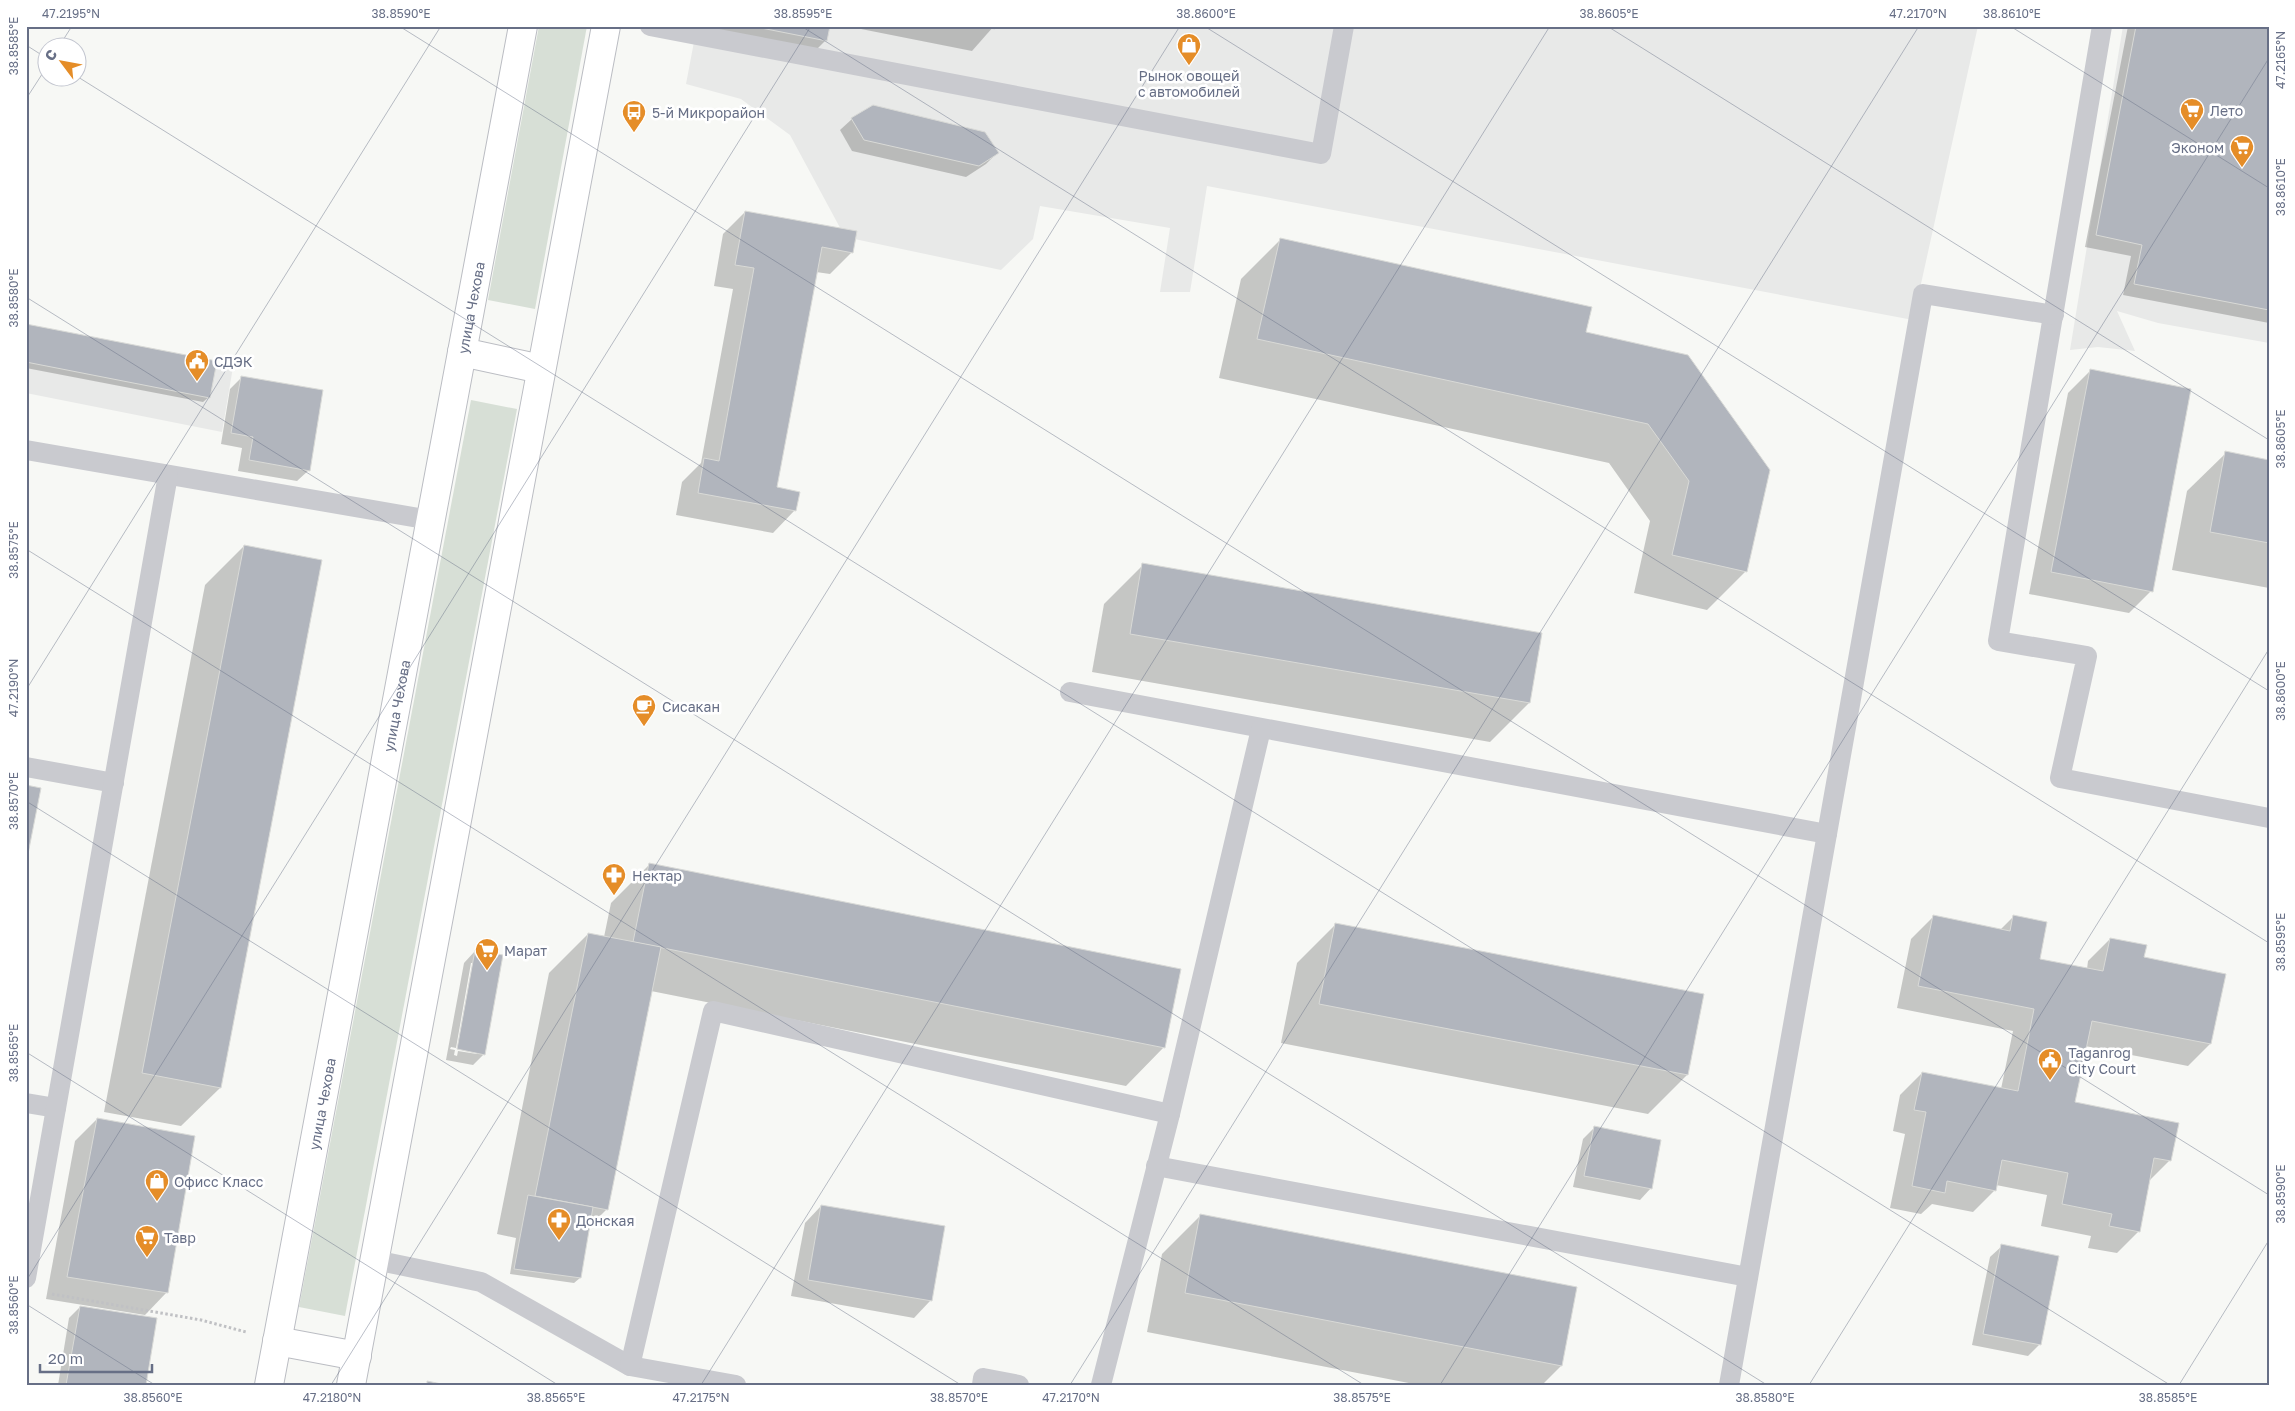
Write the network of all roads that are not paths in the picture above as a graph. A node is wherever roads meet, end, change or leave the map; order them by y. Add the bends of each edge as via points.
1 (524, 26) edge
2 (606, 26) edge
3 (650, 26) edge
4 (1344, 26) edge
5 (2102, 26) edge
6 (2054, 315) junction
7 (462, 352) junction
8 (541, 369) junction
9 (26, 450) edge
10 (168, 474) junction
11 (430, 520) junction
12 (1070, 692) dead end
13 (1261, 729) junction
14 (26, 767) edge
15 (114, 783) junction
16 (2269, 818) edge
17 (1827, 834) junction
18 (26, 1103) edge
19 (56, 1108) junction
20 (1170, 1114) junction
21 (1156, 1166) junction
22 (374, 1260) junction
23 (1748, 1277) junction
24 (26, 1278) edge
25 (277, 1341) junction
26 (357, 1356) junction
27 (630, 1366) junction
28 (269, 1385) edge
29 (351, 1385) edge
30 (736, 1385) edge
31 (982, 1385) edge
32 (1018, 1385) edge
33 (1101, 1385) edge
34 (1729, 1385) edge

1 - 7 street, улица Чехова
2 - 8 street
3 - 4 lane via 1321,154
5 - 6 lane
6 - 16 lane via 1998,641 2087,656 2060,778
6 - 17 lane via 1923,294
7 - 8 street
7 - 11 street, улица Чехова
8 - 22 street
9 - 10 lane
10 - 11 lane
10 - 15 lane
11 - 25 street, улица Чехова
12 - 13 lane
13 - 17 lane
13 - 20 lane
14 - 15 lane
15 - 19 lane
17 - 23 lane
18 - 19 lane
19 - 24 lane
20 - 21 lane
20 - 27 lane via 713,1011
21 - 23 lane
21 - 33 lane
22 - 26 street
22 - 27 lane via 481,1282
23 - 34 lane
25 - 26 street
25 - 28 street, улица Чехова
26 - 29 street
27 - 30 lane
31 - 32 lane via 983,1378

